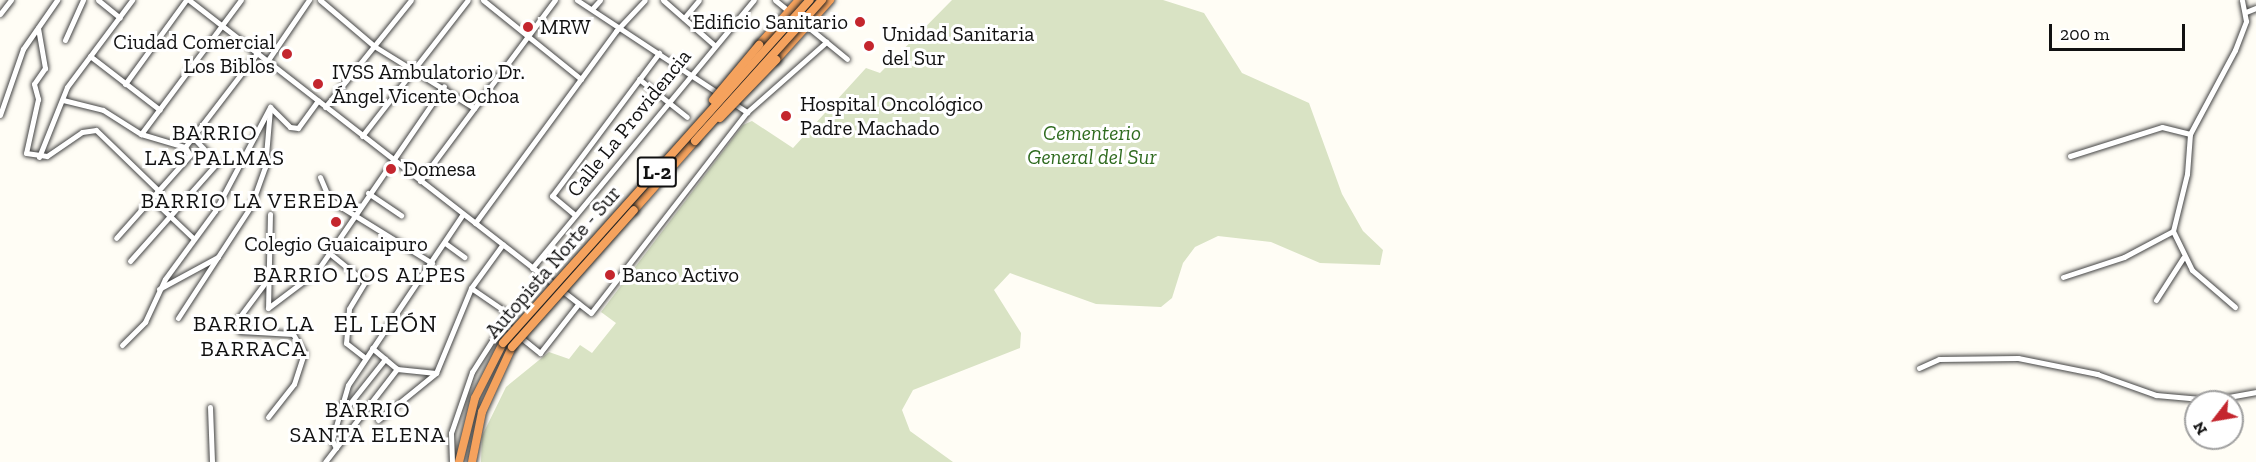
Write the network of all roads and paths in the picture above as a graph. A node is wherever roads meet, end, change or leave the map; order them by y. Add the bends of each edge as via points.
1 (11, 0) edge
2 (57, 0) edge
3 (83, 0) edge
4 (98, 0) edge
5 (132, 0) edge
6 (188, 0) edge
7 (241, 0) edge
8 (309, 0) edge
9 (320, 0) edge
10 (411, 0) edge
11 (468, 0) edge
12 (483, 0) edge
13 (555, 0) edge
14 (577, 0) edge
15 (600, 0) edge
16 (645, 0) edge
17 (663, 0) edge
18 (699, 0) edge
19 (754, 0) edge
20 (775, 0) edge
21 (799, 0) edge
22 (810, 0) edge
23 (822, 0) edge
24 (830, 0) edge
25 (2242, 0) edge
26 (2256, 8) edge
27 (592, 9) junction
28 (788, 11) junction
29 (2246, 12) junction
30 (0, 14) edge
31 (120, 18) junction
32 (684, 18) junction
33 (805, 25) junction
34 (223, 26) junction
35 (620, 27) junction
36 (38, 28) junction
37 (529, 37) junction
38 (65, 40) dead end
39 (826, 42) junction
40 (714, 45) junction
41 (374, 46) junction
42 (258, 52) junction
43 (658, 53) junction
44 (90, 56) junction
45 (847, 59) dead end
46 (268, 60) junction
47 (415, 68) junction
48 (691, 73) junction
49 (581, 79) junction
50 (639, 79) junction
51 (125, 84) junction
52 (444, 86) junction
53 (63, 100) junction
54 (318, 100) junction
55 (668, 101) junction
56 (270, 107) junction
57 (326, 107) junction
58 (474, 108) junction
59 (159, 110) junction
60 (747, 112) junction
61 (0, 115) edge
62 (687, 117) dead end
63 (703, 119) junction
64 (141, 134) junction
65 (2190, 134) junction
66 (362, 136) junction
67 (194, 138) junction
68 (696, 141) junction
69 (185, 147) junction
70 (2070, 156) dead end
71 (39, 157) junction
72 (391, 159) junction
73 (320, 177) dead end
74 (420, 181) junction
75 (159, 191) junction
76 (368, 193) junction
77 (152, 199) junction
78 (270, 214) dead end
79 (463, 214) junction
80 (401, 215) dead end
81 (575, 215) junction
82 (169, 216) junction
83 (351, 216) junction
84 (475, 223) junction
85 (2173, 231) junction
86 (116, 238) dead end
87 (193, 238) junction
88 (445, 243) junction
89 (503, 244) junction
90 (328, 252) junction
91 (221, 256) junction
92 (464, 257) dead end
93 (2183, 258) junction
94 (130, 261) dead end
95 (432, 263) junction
96 (532, 268) junction
97 (270, 276) junction
98 (2063, 278) dead end
99 (471, 288) junction
100 (159, 289) junction
101 (2156, 300) dead end
102 (579, 303) junction
103 (2235, 307) dead end
104 (178, 318) dead end
105 (503, 323) junction
106 (122, 345) dead end
107 (372, 348) junction
108 (365, 358) junction
109 (385, 359) junction
110 (1919, 368) dead end
111 (397, 369) junction
112 (436, 373) junction
113 (2256, 392) edge
114 (210, 407) dead end
115 (342, 413) junction
116 (268, 417) dead end
117 (378, 420) dead end
118 (336, 448) junction
119 (212, 462) edge
120 (325, 462) edge
121 (452, 462) edge
122 (459, 462) edge
123 (472, 462) edge

1 - 30 street
2 - 36 street
3 - 38 street
4 - 31 street
5 - 31 street
6 - 34 street
6 - 51 street
7 - 34 street
8 - 46 street
9 - 41 street
10 - 41 street
11 - 47 street
12 - 37 street
13 - 37 street
14 - 27 street
15 - 27 street
16 - 35 street
17 - 32 street
18 - 32 street
19 - 40 street, Calle La Providencia
20 - 28 street
21 - 28 highway
22 - 63 highway, Autopista Norte - Sur / L-2, bridge
23 - 68 highway, Autopista Norte - Sur / L-2, bridge
24 - 33 highway
25 - 29 street
26 - 29 street
27 - 35 street
28 - 33 street
28 - 63 highway, bridge
29 - 65 street via 2235,50
31 - 44 street
32 - 40 street
33 - 39 street
33 - 68 highway, bridge
34 - 42 street
34 - 59 street
35 - 43 street
35 - 49 street
36 - 61 street via 23,49
36 - 71 street via 45,68 34,84 38,99 25,149
37 - 49 street
37 - 58 street
39 - 45 street
39 - 60 street
40 - 48 street, Calle La Providencia
41 - 47 street
41 - 57 street
42 - 46 street
42 - 67 street
43 - 48 street
43 - 50 street
44 - 51 street
44 - 53 street
46 - 54 street
47 - 52 street
47 - 66 street
48 - 55 street, Calle La Providencia
48 - 60 street
49 - 84 street
50 - 55 street
50 - 81 street via 552,196
51 - 59 street
52 - 58 street
52 - 72 street
53 - 64 street via 103,110
53 - 71 street
54 - 56 street via 298,128 290,127
54 - 57 street
55 - 62 street
55 - 81 street, Calle La Providencia
56 - 87 street via 214,211
56 - 91 street via 260,185
57 - 66 street
58 - 74 street
59 - 64 street
60 - 102 street via 591,313
63 - 122 highway, Autopista Norte - Sur / L-2, bridge via 503,343 475,398
64 - 69 street
65 - 70 street via 2162,127
65 - 85 street via 2187,174
66 - 72 street
67 - 69 street
67 - 82 street via 217,163
68 - 123 highway, Autopista Norte - Sur / L-2, bridge via 512,347 484,406
69 - 75 street via 190,155
71 - 75 street via 65,148 82,132 96,130
72 - 74 street
72 - 76 street
73 - 83 street via 330,200
74 - 79 street
75 - 77 street
76 - 80 street
76 - 83 street
77 - 82 street
77 - 86 street
78 - 97 street
79 - 84 street
79 - 88 street
81 - 96 street, Calle La Providencia
82 - 87 street
82 - 94 street
83 - 90 street
83 - 95 street
84 - 89 street
85 - 93 street
85 - 98 street via 2124,257
87 - 100 street
88 - 92 street
88 - 95 street
89 - 96 street
89 - 99 street
90 - 97 street via 305,285 268,308
90 - 108 street via 365,282 349,309 346,343
91 - 100 street
91 - 104 street
93 - 101 street
93 - 103 street
95 - 107 street
96 - 102 street
97 - 116 street via 238,326 245,334 293,334 304,353 294,384
99 - 105 street via 509,314
99 - 112 street
100 - 106 street via 145,322
102 - 105 street via 540,353
105 - 121 street via 472,372 451,433
107 - 108 street
107 - 109 street
108 - 115 street via 348,385
109 - 111 street
109 - 115 street
110 - 113 street via 1939,359 2018,358 2168,397 2212,400
111 - 112 street
111 - 118 street
112 - 117 street
114 - 119 street
115 - 118 street via 332,440
118 - 120 street

